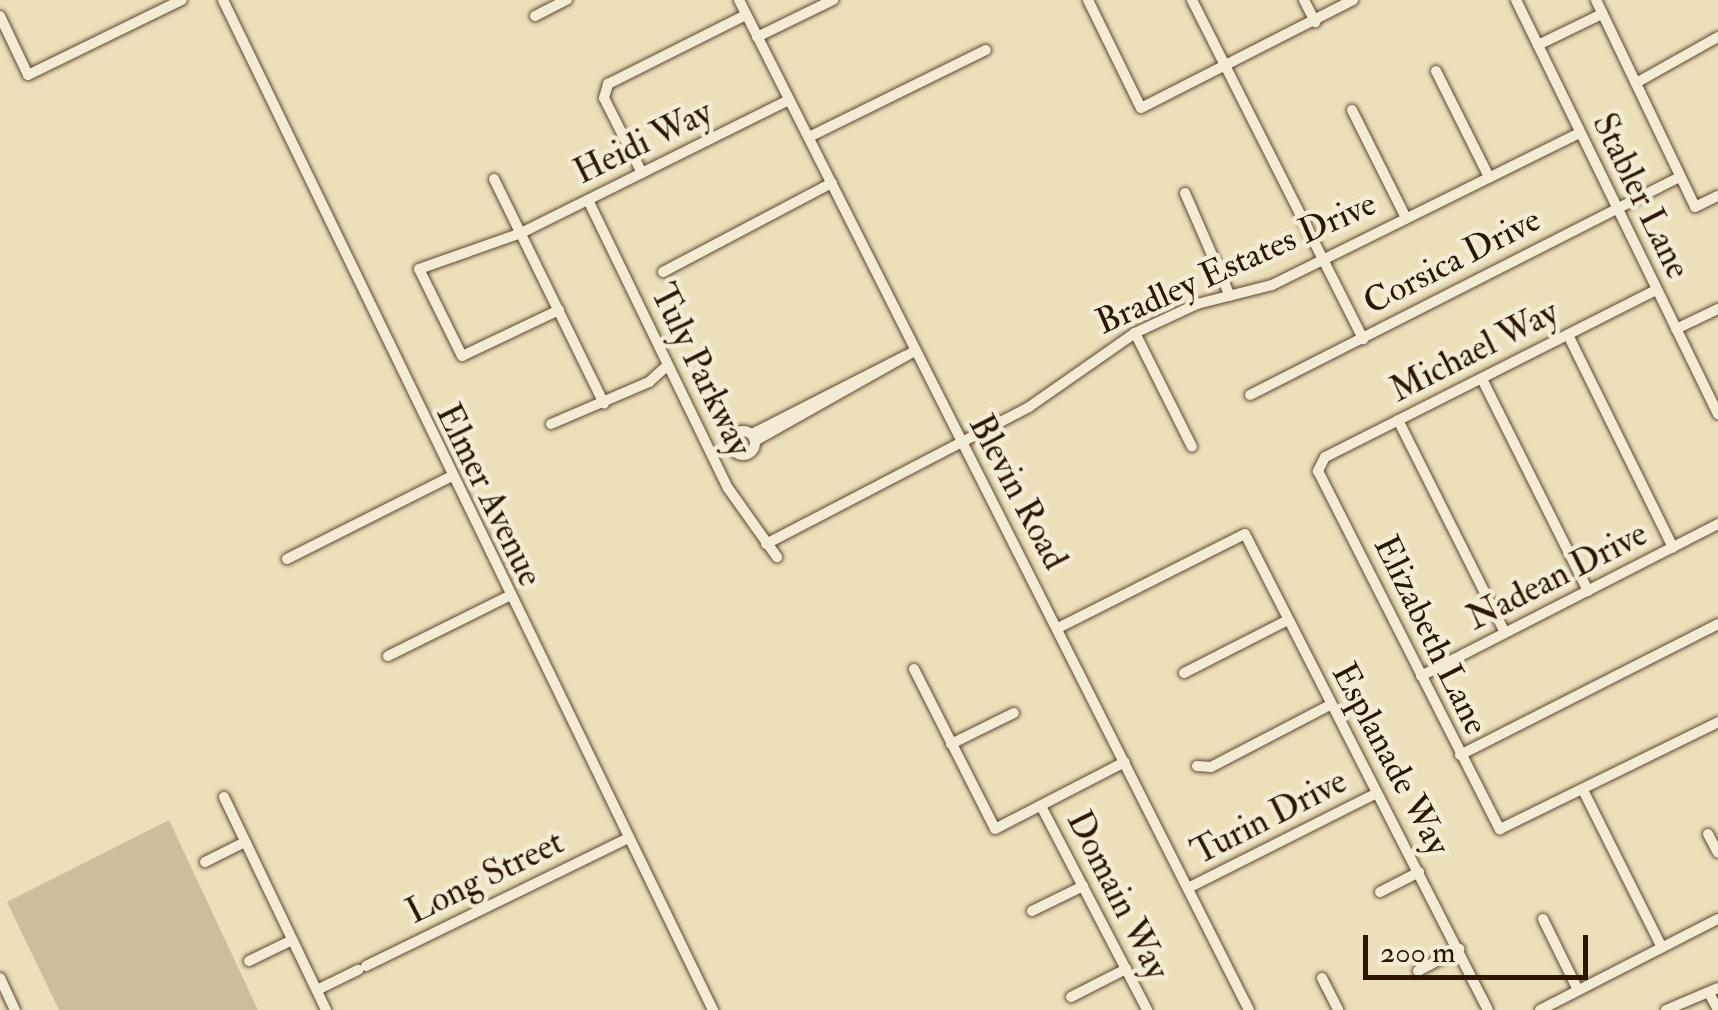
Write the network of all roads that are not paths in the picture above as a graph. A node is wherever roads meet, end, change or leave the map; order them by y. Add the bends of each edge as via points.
1 (182, 0) edge
2 (222, 0) edge
3 (568, 0) edge
4 (739, 0) edge
5 (833, 0) edge
6 (1088, 0) edge
7 (1192, 0) edge
8 (1304, 0) edge
9 (1354, 0) edge
10 (1516, 0) edge
11 (1596, 0) edge
12 (1602, 14) junction
13 (746, 15) junction
14 (0, 16) edge
15 (535, 16) dead end
16 (1315, 22) junction
17 (1718, 36) edge
18 (758, 37) junction
19 (1538, 45) junction
20 (986, 50) dead end
21 (1227, 64) junction
22 (1436, 70) dead end
23 (1636, 83) junction
24 (790, 100) junction
25 (1352, 110) dead end
26 (1580, 134) junction
27 (808, 137) junction
28 (642, 173) junction
29 (1489, 177) junction
30 (1680, 177) junction
31 (494, 179) dead end
32 (832, 183) junction
33 (1185, 193) dead end
34 (1718, 196) edge
35 (588, 200) junction
36 (1615, 208) junction
37 (1406, 218) junction
38 (521, 233) junction
39 (1322, 260) junction
40 (663, 272) dead end
41 (1656, 290) junction
42 (1230, 296) junction
43 (1718, 308) edge
44 (559, 310) junction
45 (1676, 329) junction
46 (1136, 333) junction
47 (1568, 335) junction
48 (1362, 338) junction
49 (910, 354) junction
50 (668, 365) junction
51 (1482, 379) junction
52 (676, 380) junction
53 (649, 382) junction
54 (1250, 395) dead end
55 (604, 404) junction
56 (1718, 414) edge
57 (1398, 420) junction
58 (551, 424) dead end
59 (753, 437) dead end
60 (960, 442) junction
61 (1192, 447) dead end
62 (1318, 463) joint
63 (450, 478) junction
64 (1718, 524) edge
65 (766, 544) junction
66 (1673, 548) junction
67 (777, 558) dead end
68 (287, 559) dead end
69 (1588, 590) junction
70 (507, 597) junction
71 (1288, 620) junction
72 (1718, 624) edge
73 (1058, 628) junction
74 (1505, 634) junction
75 (388, 656) dead end
76 (914, 669) dead end
77 (1184, 673) dead end
78 (1421, 676) junction
79 (1330, 706) junction
80 (1014, 713) dead end
81 (1718, 722) edge
82 (952, 744) junction
83 (1460, 756) junction
84 (1125, 762) junction
85 (1197, 766) dead end
86 (1584, 792) junction
87 (1375, 794) junction
88 (224, 797) dead end
89 (1041, 806) junction
90 (1708, 834) dead end
91 (628, 838) junction
92 (245, 842) junction
93 (1718, 854) edge
94 (205, 862) dead end
95 (1419, 872) junction
96 (1082, 886) junction
97 (1188, 888) junction
98 (1380, 892) dead end
99 (1032, 912) dead end
100 (1544, 919) dead end
101 (1718, 919) edge
102 (292, 940) junction
103 (1662, 948) junction
104 (1458, 949) junction
105 (249, 961) dead end
106 (1126, 969) junction
107 (1418, 971) dead end
108 (0, 978) edge
109 (1322, 978) dead end
110 (317, 990) junction
111 (1578, 990) junction
112 (1714, 990) edge
113 (1071, 997) dead end
114 (15, 1010) edge
115 (326, 1010) edge
116 (713, 1010) edge
117 (1146, 1010) edge
118 (1249, 1010) edge
119 (1338, 1010) edge
120 (1488, 1010) edge
121 (1540, 1010) edge
122 (1666, 1010) edge
123 (1718, 1010) edge

1 - 14 street via 28,75
2 - 63 street, Elmer Avenue
3 - 15 street
4 - 13 street, Blevin Road
5 - 18 street
6 - 21 street via 1140,108
7 - 21 street
8 - 16 street
9 - 16 street
10 - 19 street, Stabler Lane
11 - 12 street
12 - 19 street
12 - 23 street
13 - 18 street, Blevin Road
13 - 28 street via 608,84 604,98
16 - 21 street
17 - 23 street
18 - 24 street, Blevin Road
19 - 26 street, Stabler Lane
20 - 27 street
21 - 39 street
22 - 29 street
23 - 30 street
24 - 27 street, Blevin Road
24 - 28 street, Heidi Way
25 - 37 street
26 - 29 street, Bradley Estates Drive
26 - 36 street, Stabler Lane
27 - 32 street, Blevin Road
28 - 35 street, Heidi Way
29 - 37 street, Bradley Estates Drive
30 - 34 street via 1695,207
30 - 36 street, Corsica Drive
31 - 38 street
32 - 40 street
32 - 49 street, Blevin Road
33 - 42 street
35 - 38 street, Heidi Way
35 - 50 street, Tuly Parkway
36 - 41 street, Stabler Lane
36 - 48 street, Corsica Drive
37 - 39 street, Bradley Estates Drive
38 - 44 street
38 - 44 street, Heidi Way via 419,270 454,348 468,354
39 - 42 street, Bradley Estates Drive
39 - 48 street
41 - 45 street, Stabler Lane
41 - 47 street, Michael Way
42 - 46 street, Bradley Estates Drive
43 - 45 street
44 - 55 street
45 - 56 street, Stabler Lane
46 - 60 street, Bradley Estates Drive via 1030,406
46 - 61 street
47 - 51 street, Michael Way
47 - 66 street
48 - 54 street, Corsica Drive
49 - 59 street
49 - 60 street, Blevin Road
50 - 52 street, Tuly Parkway
50 - 53 street
51 - 57 street, Michael Way
51 - 69 street
52 - 53 street
52 - 65 street, Tuly Parkway via 740,509
53 - 55 street
55 - 58 street
57 - 62 street, Michael Way
57 - 74 street
60 - 65 street, Bradley Estates Drive
60 - 73 street, Blevin Road
62 - 78 street, Elizabeth Lane
63 - 68 street
63 - 70 street, Elmer Avenue
64 - 66 street, Nadean Drive
65 - 67 street, Tuly Parkway
66 - 69 street, Nadean Drive
69 - 74 street, Nadean Drive
70 - 75 street
70 - 91 street, Elmer Avenue
71 - 73 street, Esplanade Way via 1245,534
71 - 77 street
71 - 79 street, Esplanade Way
72 - 83 street
73 - 84 street, Blevin Road
74 - 78 street, Nadean Drive
76 - 82 street
78 - 83 street, Elizabeth Lane
79 - 85 street via 1211,767
79 - 87 street, Esplanade Way
80 - 82 street
81 - 86 street
82 - 89 street via 995,830
83 - 86 street, Elizabeth Lane via 1500,829
84 - 89 street
84 - 97 street, Blevin Road
86 - 103 street
87 - 95 street, Esplanade Way
87 - 97 street, Turin Drive
88 - 92 street
89 - 96 street, Domain Way
90 - 93 street
91 - 110 street, Long Street
91 - 116 street, Elmer Avenue
92 - 94 street
92 - 102 street
95 - 98 street
95 - 104 street, Esplanade Way
96 - 99 street
96 - 106 street, Domain Way
97 - 118 street, Blevin Road
100 - 111 street
101 - 103 street
102 - 105 street
102 - 110 street
103 - 111 street
104 - 107 street
104 - 120 street, Esplanade Way
106 - 113 street
106 - 117 street, Domain Way
108 - 114 street
109 - 119 street
110 - 115 street
111 - 121 street
112 - 122 street
112 - 123 street

